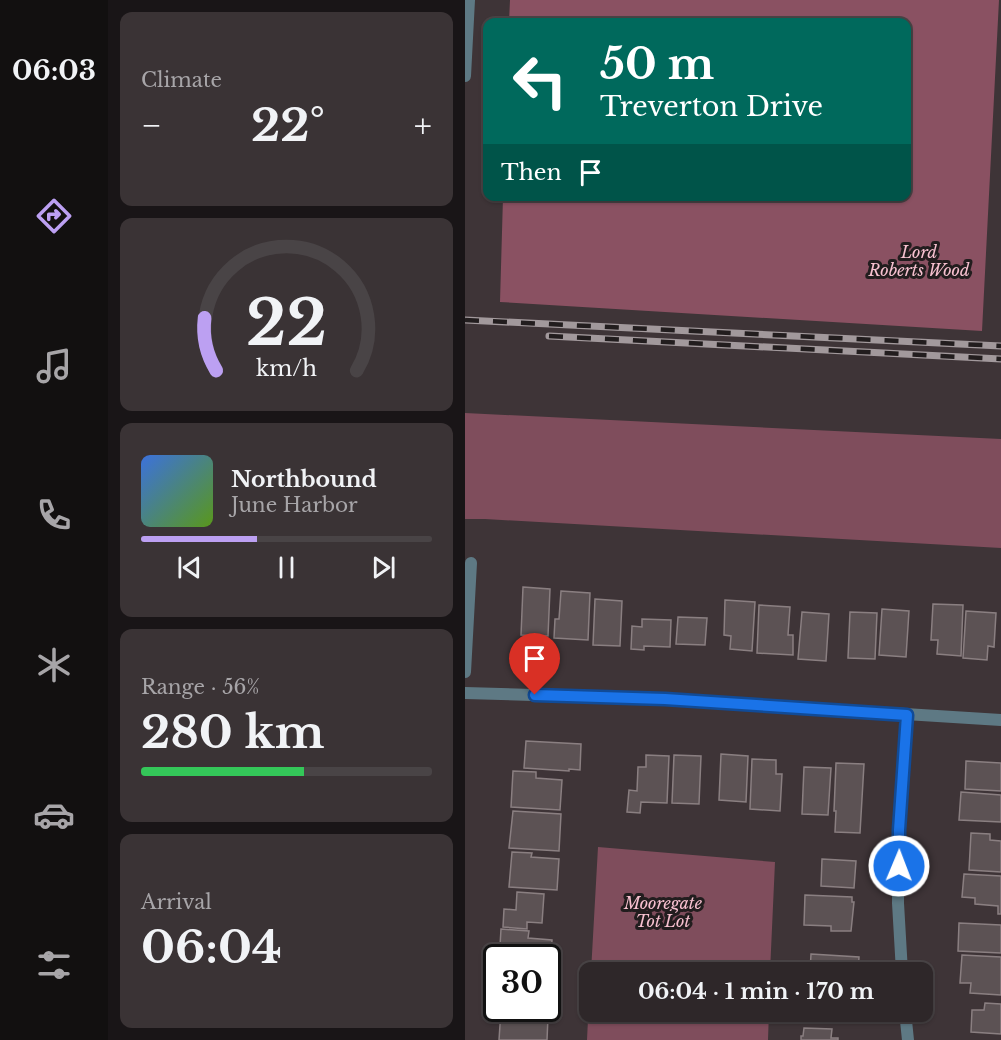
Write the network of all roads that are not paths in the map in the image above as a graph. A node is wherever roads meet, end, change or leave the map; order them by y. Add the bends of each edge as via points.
1 (469, 0) edge
2 (465, 76) edge
3 (471, 563) dead end
4 (465, 672) edge
5 (465, 693) edge
6 (907, 715) junction
7 (1001, 720) edge
8 (901, 962) edge
9 (906, 1022) edge
10 (908, 1040) edge

1 - 2 street
3 - 4 street
5 - 6 street via 654,698
6 - 7 street
6 - 8 street via 899,830
9 - 10 street

